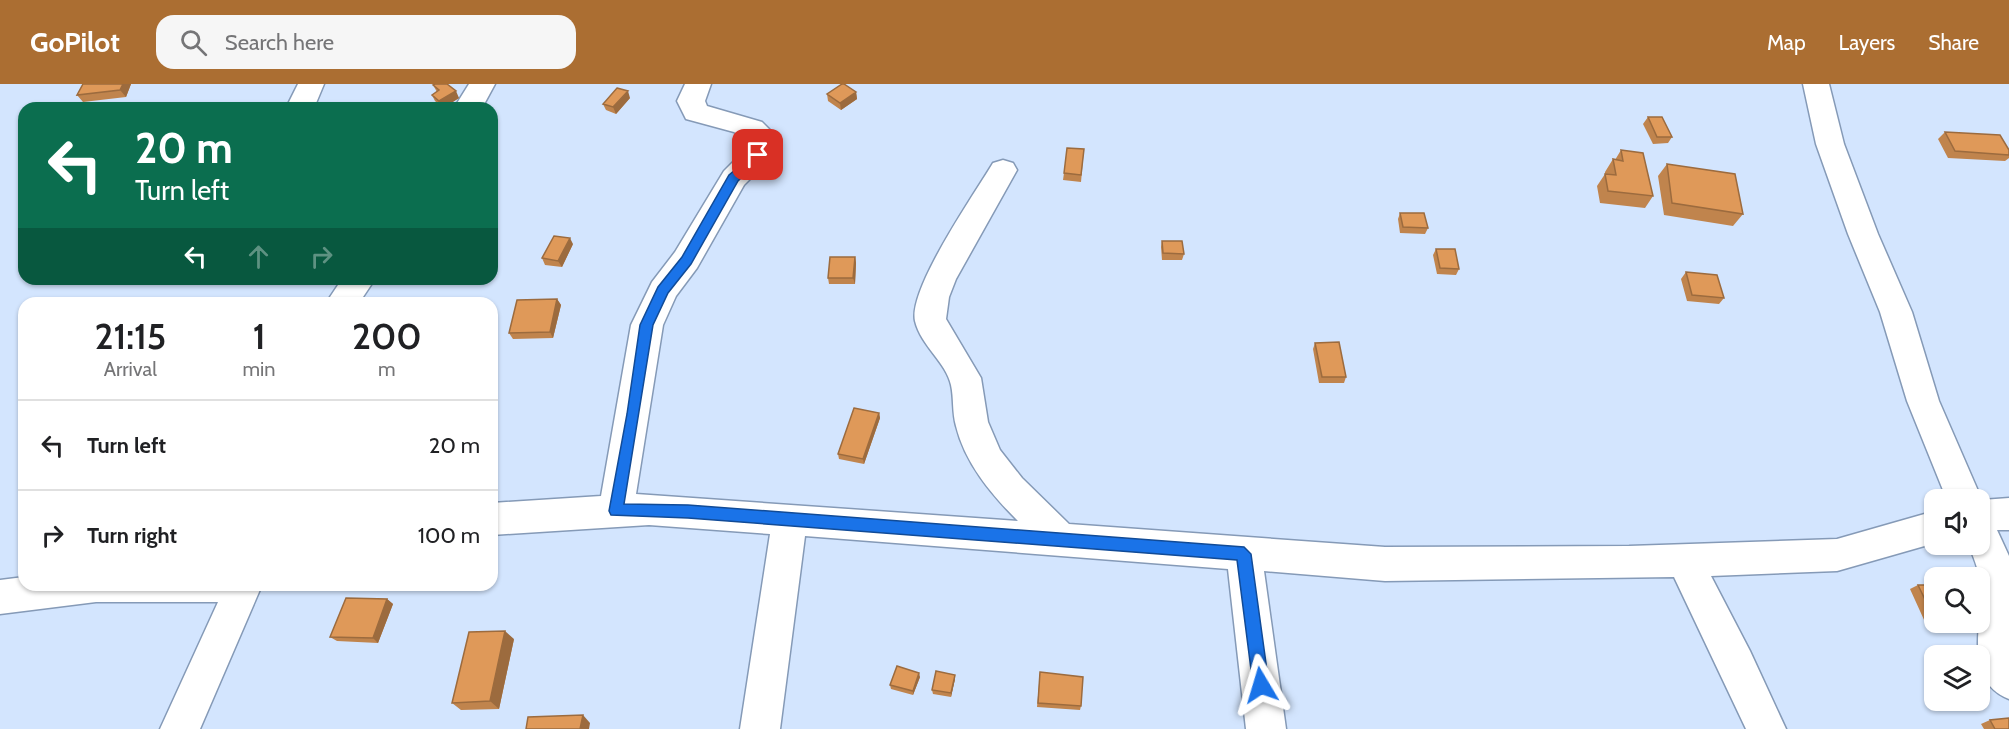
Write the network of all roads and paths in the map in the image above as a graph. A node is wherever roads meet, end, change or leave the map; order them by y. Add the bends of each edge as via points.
1 (311, 84) edge
2 (482, 84) edge
3 (698, 84) edge
4 (1816, 84) edge
5 (303, 102) edge
6 (472, 102) edge
7 (1003, 170) dead end
8 (1960, 489) edge
9 (616, 511) junction
10 (2009, 514) edge
11 (1990, 515) edge
12 (498, 519) edge
13 (790, 519) junction
14 (1924, 530) edge
15 (1060, 539) junction
16 (1990, 553) edge
17 (1244, 554) junction
18 (1684, 561) junction
19 (48, 591) edge
20 (241, 591) edge
21 (0, 597) edge
22 (2009, 680) edge
23 (180, 729) edge
24 (760, 729) edge
25 (1266, 729) edge
26 (1766, 729) edge

1 - 5 street
2 - 6 street
3 - 9 street via 691,101 696,112 750,127 767,141 718,202 686,260 663,290 647,325
4 - 8 street via 1839,167 1896,312 1923,401
7 - 15 street via 944,274 929,316 963,373 972,428 982,451 1003,480
9 - 12 street
9 - 13 street via 649,509
10 - 11 street
13 - 15 street
13 - 24 street
14 - 18 street via 1837,555
15 - 17 street
16 - 22 street via 1998,585 1994,647
17 - 18 street via 1385,564
17 - 25 street
18 - 26 street
19 - 21 street
20 - 23 street

